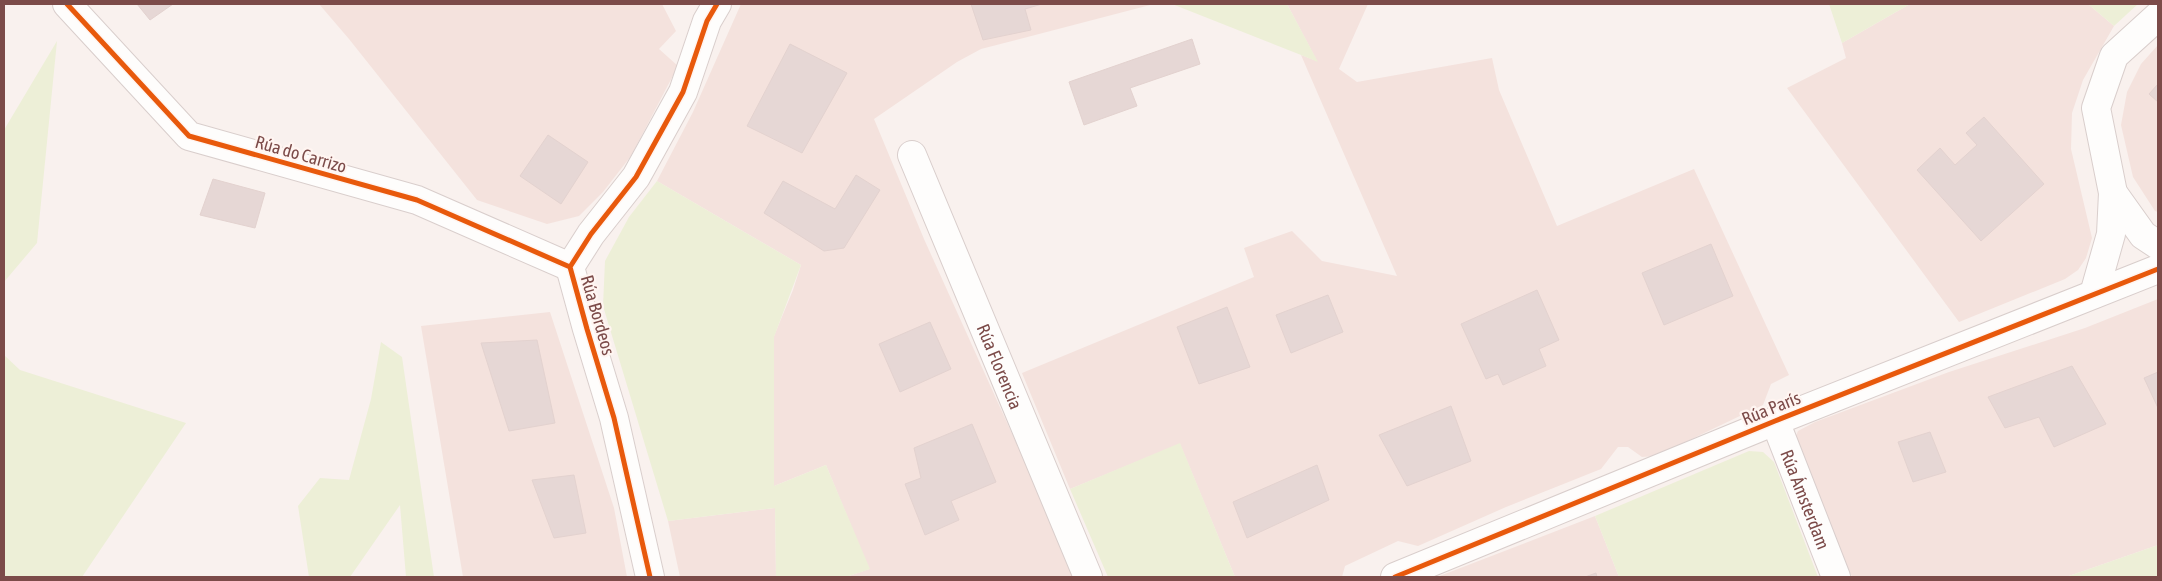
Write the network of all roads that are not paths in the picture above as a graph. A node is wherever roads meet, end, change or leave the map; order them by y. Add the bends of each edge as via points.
1 (67, 4) edge
2 (706, 10) edge
3 (2158, 16) edge
4 (912, 155) dead end
5 (2113, 193) junction
6 (2158, 245) edge
7 (570, 267) junction
8 (2158, 268) edge
9 (2094, 294) junction
10 (1775, 422) junction
11 (650, 577) edge
12 (1088, 577) edge
13 (1395, 577) edge
14 (1836, 577) edge

1 - 7 street, Rúa do Carrizo via 189,136 417,200
2 - 7 street, Rúa Bordeos via 683,92 636,177 591,234
3 - 5 street via 2114,56 2096,108
4 - 12 street, Rúa Florencia
5 - 6 street via 2144,235
5 - 9 street via 2111,234
7 - 11 street, Rúa Bordeos via 614,418
8 - 9 street, Rúa París
9 - 10 street, Rúa París
10 - 13 street, Rúa París
10 - 14 street, Rúa Ámsterdam

